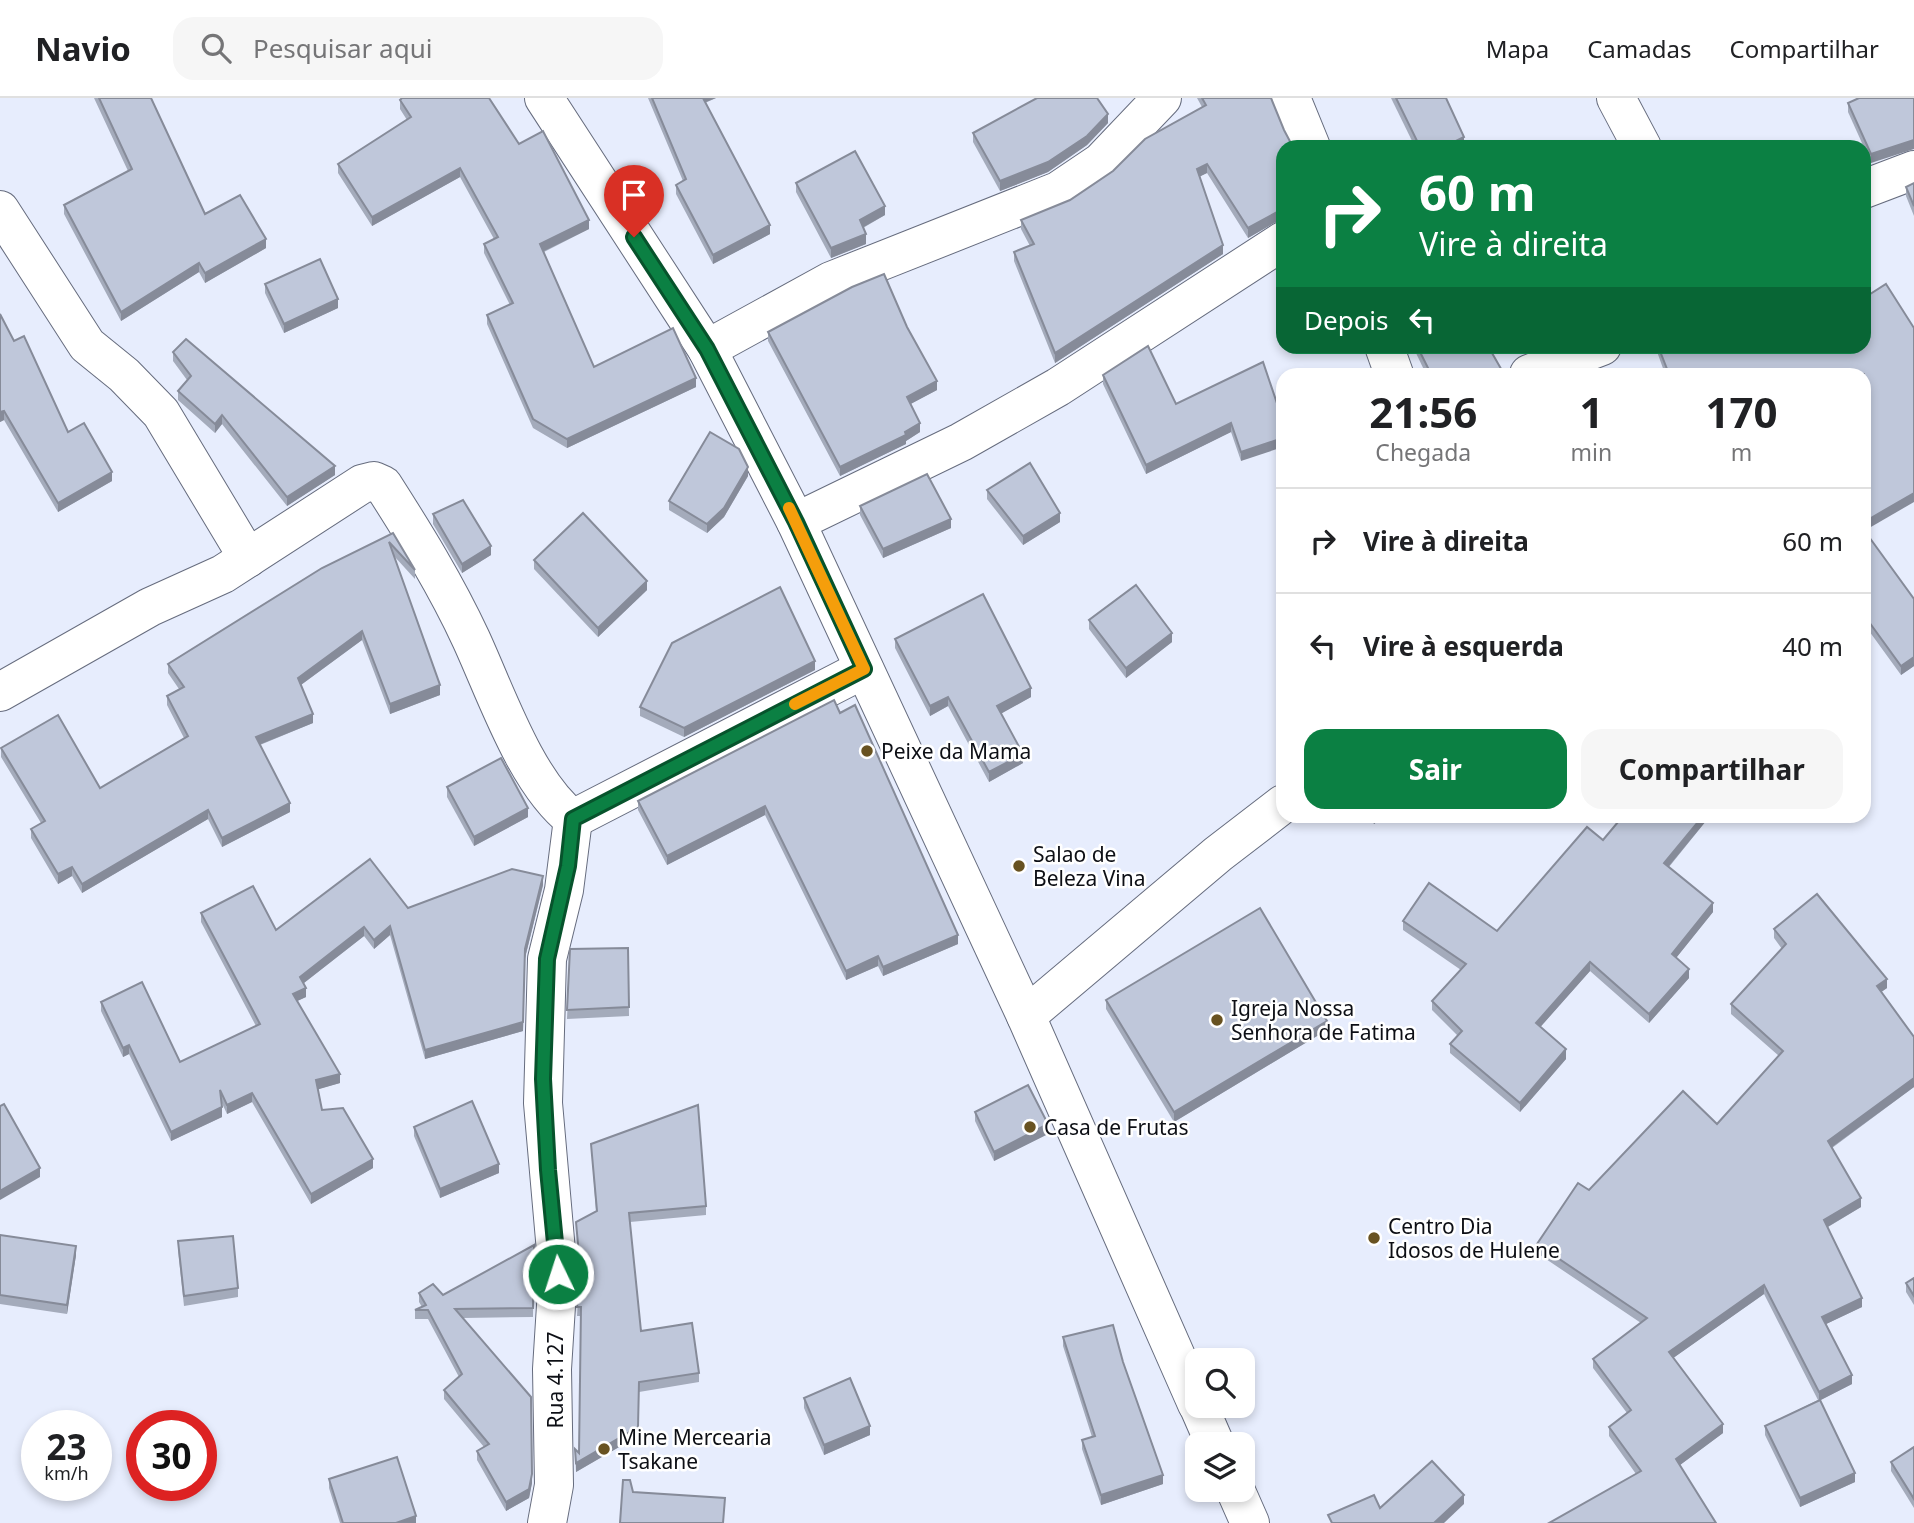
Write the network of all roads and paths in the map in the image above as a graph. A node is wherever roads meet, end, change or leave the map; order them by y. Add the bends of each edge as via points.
1 (544, 98) edge
2 (1162, 98) edge
3 (1291, 98) edge
4 (1616, 98) edge
5 (1308, 140) edge
6 (1638, 140) edge
7 (1914, 170) edge
8 (1871, 186) edge
9 (0, 210) edge
10 (1276, 246) edge
11 (707, 349) junction
12 (1581, 354) edge
13 (1545, 368) edge
14 (796, 522) junction
15 (248, 558) junction
16 (864, 669) junction
17 (0, 692) edge
18 (1276, 809) edge
19 (573, 819) junction
20 (1026, 1016) junction
21 (1185, 1377) edge
22 (1241, 1502) edge
23 (547, 1523) edge
24 (1250, 1523) edge

1 - 11 street
2 - 11 street via 1101,162 1058,191 831,281
3 - 5 street
4 - 6 street
7 - 8 street
9 - 15 street via 87,345 162,413
10 - 14 street via 1058,387 961,442
11 - 14 street
12 - 13 street
14 - 16 street
15 - 17 street
15 - 19 street via 362,484 373,481 383,485 444,585 533,768 555,803
16 - 19 street
16 - 20 street
18 - 20 street
19 - 23 street, Rua 4.127 via 566,878 547,959 543,1103 558,1274 552,1369 554,1485
20 - 21 street
22 - 24 street

